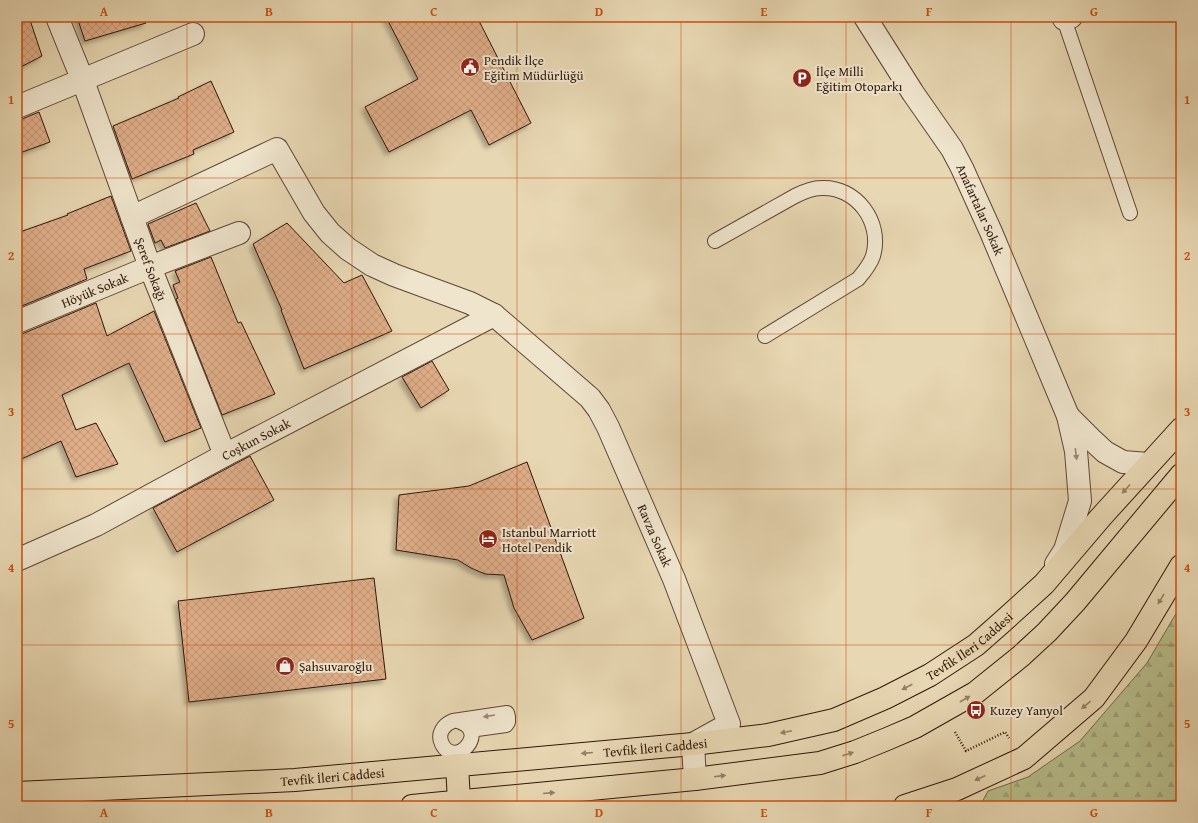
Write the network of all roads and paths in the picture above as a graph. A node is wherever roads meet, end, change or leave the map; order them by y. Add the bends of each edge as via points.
1 (58, 17) edge
2 (865, 17) edge
3 (1066, 18) edge
4 (193, 34) dead end
5 (83, 80) junction
6 (17, 107) edge
7 (1130, 213) dead end
8 (132, 217) junction
9 (239, 233) dead end
10 (715, 241) dead end
11 (150, 267) junction
12 (494, 315) junction
13 (17, 322) edge
14 (765, 336) dead end
15 (1068, 416) junction
16 (1181, 429) edge
17 (225, 455) junction
18 (1148, 464) junction
19 (1181, 475) edge
20 (17, 560) edge
21 (1181, 566) edge
22 (1044, 584) junction
23 (458, 721) junction
24 (470, 730) junction
25 (954, 731) dead end
26 (693, 744) junction
27 (457, 758) junction
28 (1024, 758) junction
29 (695, 779) junction
30 (17, 793) edge
31 (460, 801) junction
32 (412, 806) edge
33 (905, 806) edge

1 - 5 street, Şeref Sokağı
2 - 15 street, Anafartalar Sokak via 962,168
3 - 7 lane
4 - 5 street
5 - 6 street
5 - 8 street, Şeref Sokağı
8 - 11 street, Şeref Sokağı
8 - 12 street via 277,149 314,213 348,250 372,265 470,303
9 - 11 street, Höyük Sokak
10 - 14 lane via 808,190 836,189 849,194 869,215 874,228 873,256 858,279
11 - 13 street, Höyük Sokak
11 - 17 street, Şeref Sokağı
12 - 17 street, Coşkun Sokak
12 - 26 street, Ravza Sokak via 590,398 608,427 674,579 729,724
15 - 18 street via 1105,452 1123,462
15 -> 22 street via 1076,452 1080,501 1065,550
16 - 18 main road, Tevfik İleri Caddesi
17 - 20 street, Coşkun Sokak via 96,525
18 -> 22 main road, Tevfik İleri Caddesi
29 -> 19 main road via 820,763 855,752 915,727 975,693 1047,632
21 -> 28 main road via 1136,641 1094,698
22 -> 26 main road, Tevfik İleri Caddesi via 976,645 930,675 885,698 834,720 804,728
23 - 24 lane via 463,722
24 -> 23 lane via 506,725 507,714
23 - 27 lane via 448,723 440,737 441,742
24 - 27 lane via 469,744
25 - 28 path via 966,751 1005,732
26 -> 27 main road, Tevfik İleri Caddesi
26 - 29 street
27 - 30 main road, Tevfik İleri Caddesi via 295,780
27 - 31 main road
28 -> 33 main road via 957,789
31 -> 29 main road
31 - 32 main road

